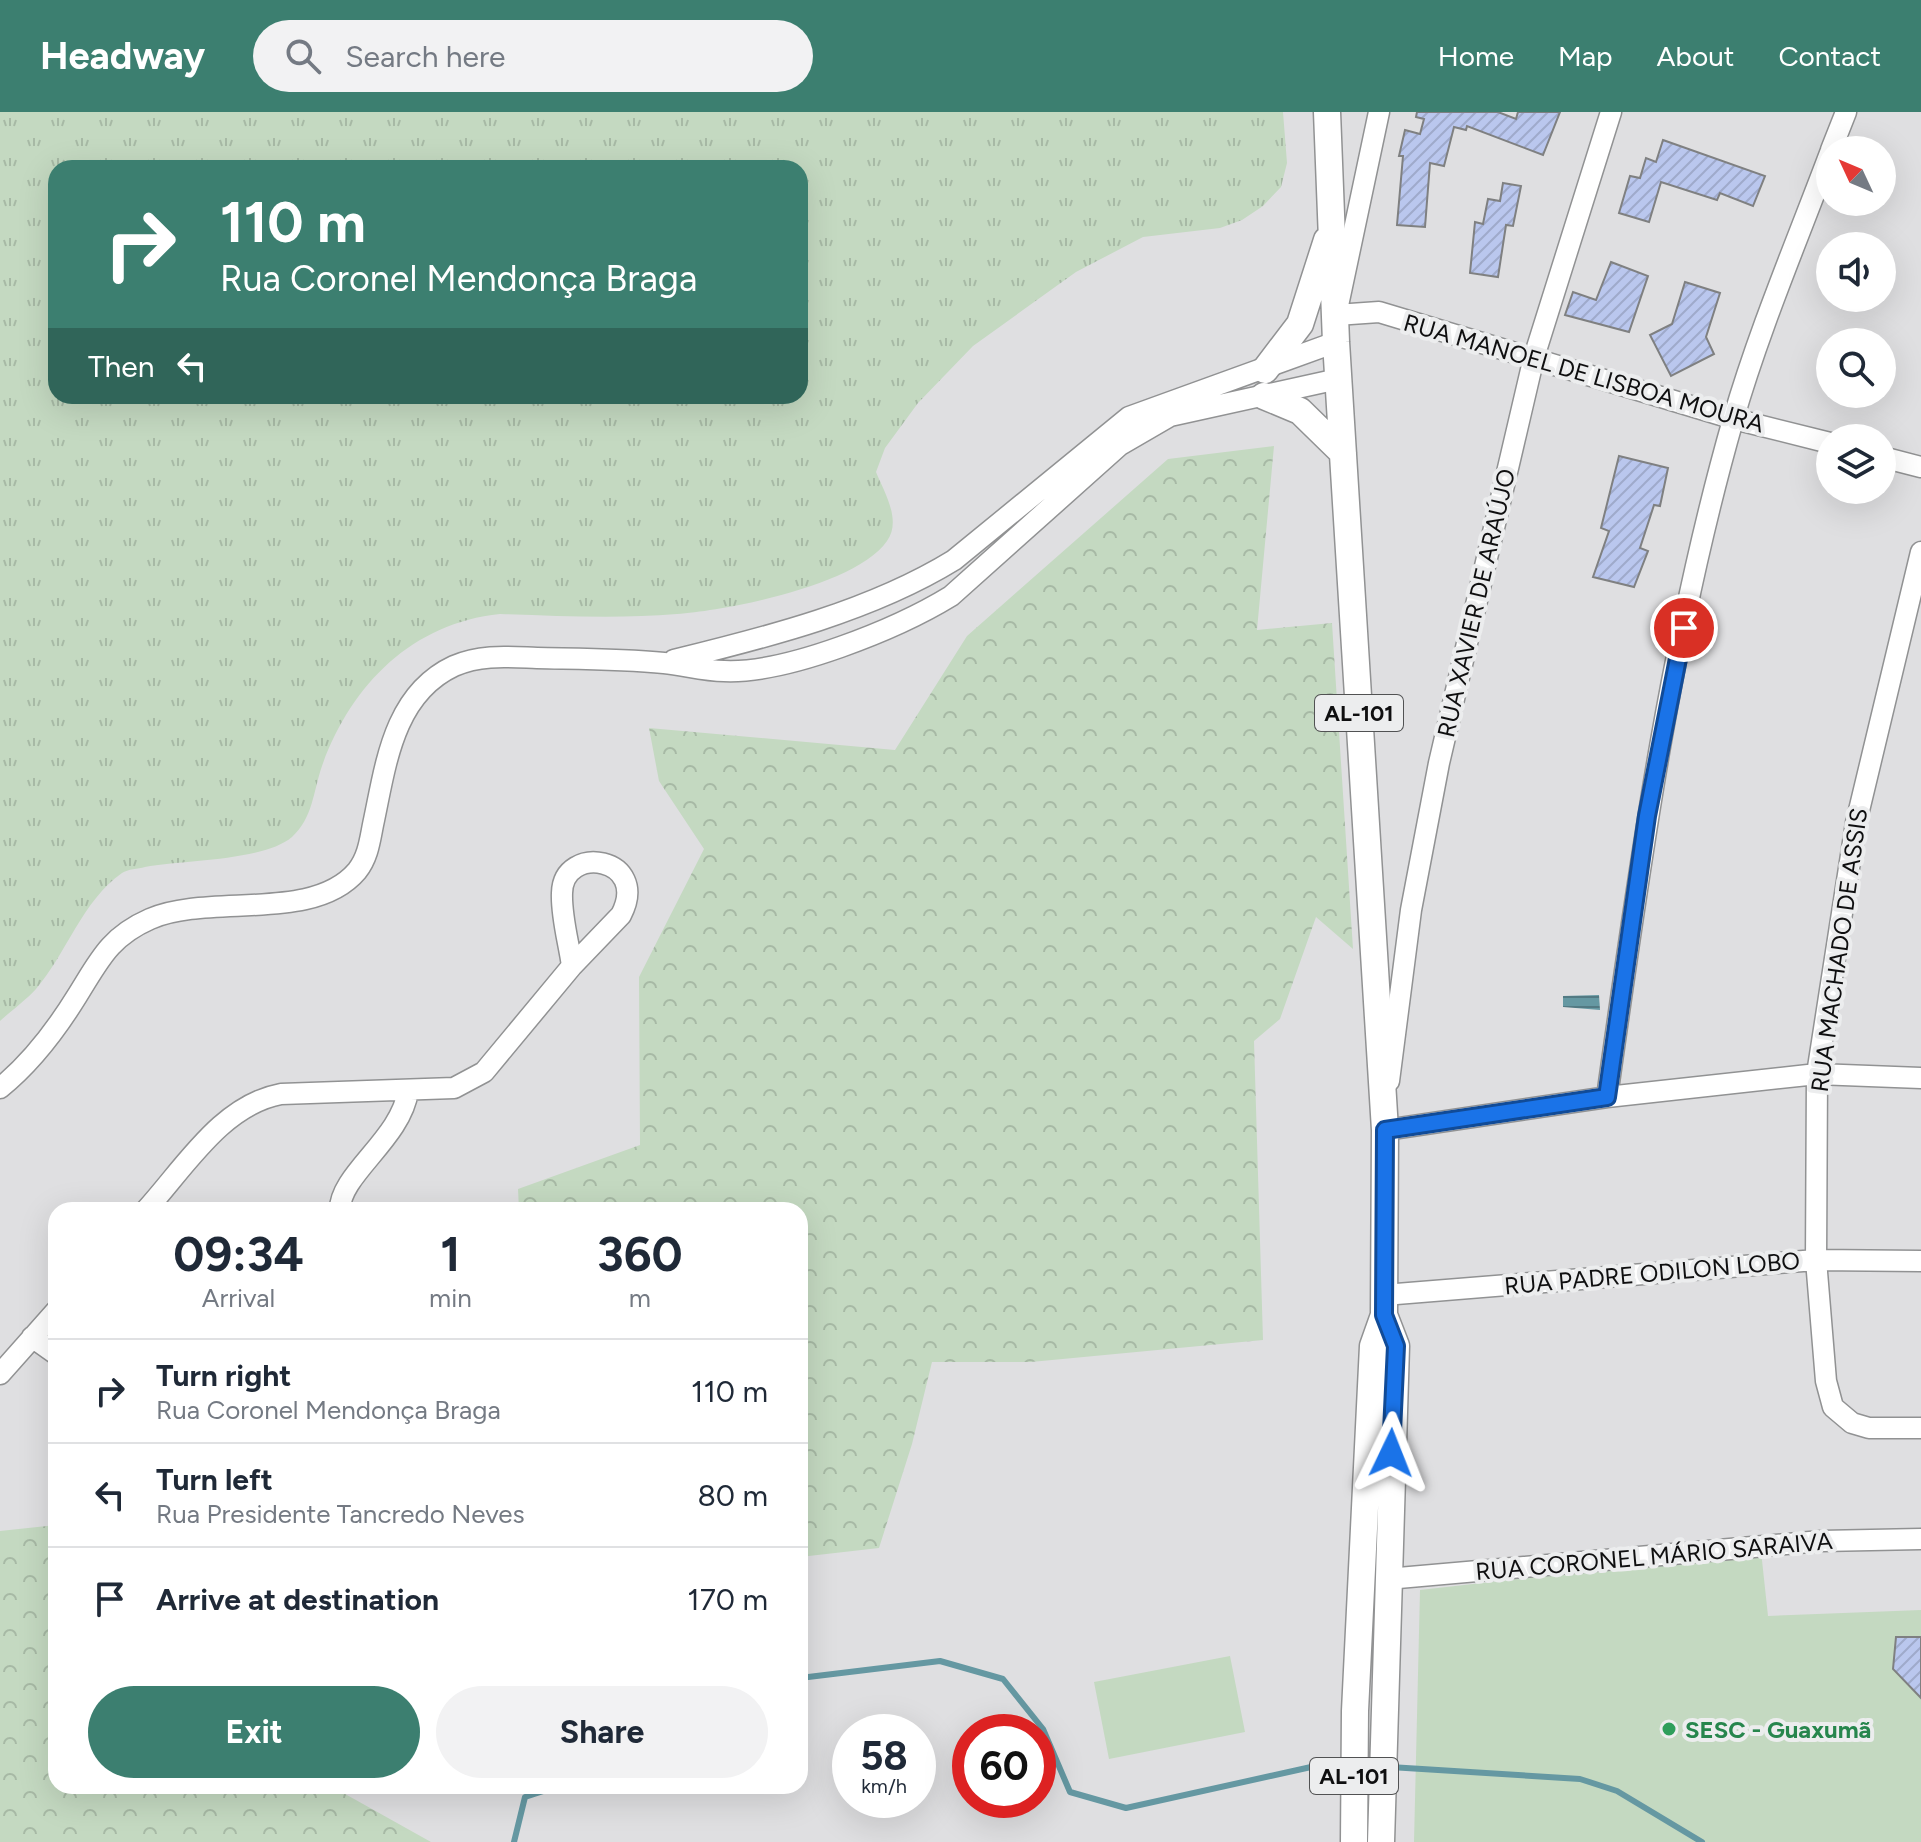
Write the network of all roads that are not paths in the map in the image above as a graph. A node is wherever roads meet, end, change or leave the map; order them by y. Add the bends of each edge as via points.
1 (1327, 112) edge
2 (1379, 112) edge
3 (1611, 112) edge
4 (1846, 112) edge
5 (1837, 136) edge
6 (1816, 193) edge
7 (1332, 230) junction
8 (1336, 315) junction
9 (1336, 342) junction
10 (1534, 357) junction
11 (1338, 379) junction
12 (1264, 383) junction
13 (1734, 419) junction
14 (1816, 440) edge
15 (1343, 453) junction
16 (1896, 461) edge
17 (1921, 467) edge
18 (1921, 552) edge
19 (663, 663) junction
20 (572, 966) junction
21 (1817, 1074) junction
22 (1921, 1078) edge
23 (0, 1088) edge
24 (408, 1091) junction
25 (1607, 1097) junction
26 (1384, 1117) junction
27 (153, 1202) edge
28 (342, 1202) edge
29 (1816, 1260) junction
30 (1921, 1261) edge
31 (1384, 1305) junction
32 (48, 1320) edge
33 (32, 1337) junction
34 (48, 1348) edge
35 (0, 1374) edge
36 (1921, 1428) edge
37 (1921, 1539) edge
38 (1387, 1579) junction
39 (1354, 1842) edge
40 (1381, 1842) edge

1 - 7 main road, AL-101
2 - 8 street
3 - 10 street, RUA XAVIER DE ARAÚJO
4 - 5 street
6 - 13 street
7 - 8 main road, AL-101
7 - 12 main road via 1300,324
8 - 9 main road, AL-101
8 - 10 street, RUA MANOEL DE LISBOA MOURA via 1379,312
9 - 11 main road, AL-101
9 - 12 street
10 - 13 street, RUA MANOEL DE LISBOA MOURA
10 - 26 street, RUA XAVIER DE ARAÚJO via 1436,778 1411,910
11 - 12 street
11 - 15 main road, AL-101
12 - 15 main road
12 - 19 street via 1129,417 927,577 840,612
12 - 19 street via 1170,416 1120,445 991,563 926,611 847,646 747,671
13 - 14 street, RUA MANOEL DE LISBOA MOURA
13 - 25 street via 1690,600 1647,816
15 - 26 main road, AL-101
16 - 17 street
18 - 21 street, RUA MACHADO DE ASSIS via 1856,823
19 - 23 street via 486,656 453,667 425,686 403,713 369,848 343,885 323,896 164,915 119,936 94,963 43,1044
20 - 20 street via 562,891 571,871 602,862 621,873 627,905
20 - 24 street via 484,1072 454,1088
21 - 22 street
21 - 25 street
21 - 29 street, RUA MACHADO DE ASSIS
24 - 27 street via 258,1099 237,1110
24 - 28 street via 405,1111 345,1189
25 - 26 street
26 - 31 main road, AL-101
29 - 30 street, RUA PADRE ODILON LOBO
29 - 31 street, RUA PADRE ODILON LOBO
29 - 36 street, RUA MACHADO DE ASSIS via 1828,1397 1842,1416 1869,1428
31 - 38 main road, AL-101 via 1396,1346
31 - 39 main road, AL-101 via 1373,1346 1355,1711
32 - 33 street
33 - 34 street
33 - 35 street
37 - 38 street, RUA CORONEL MÁRIO SARAIVA via 1821,1541
38 - 40 main road, AL-101

